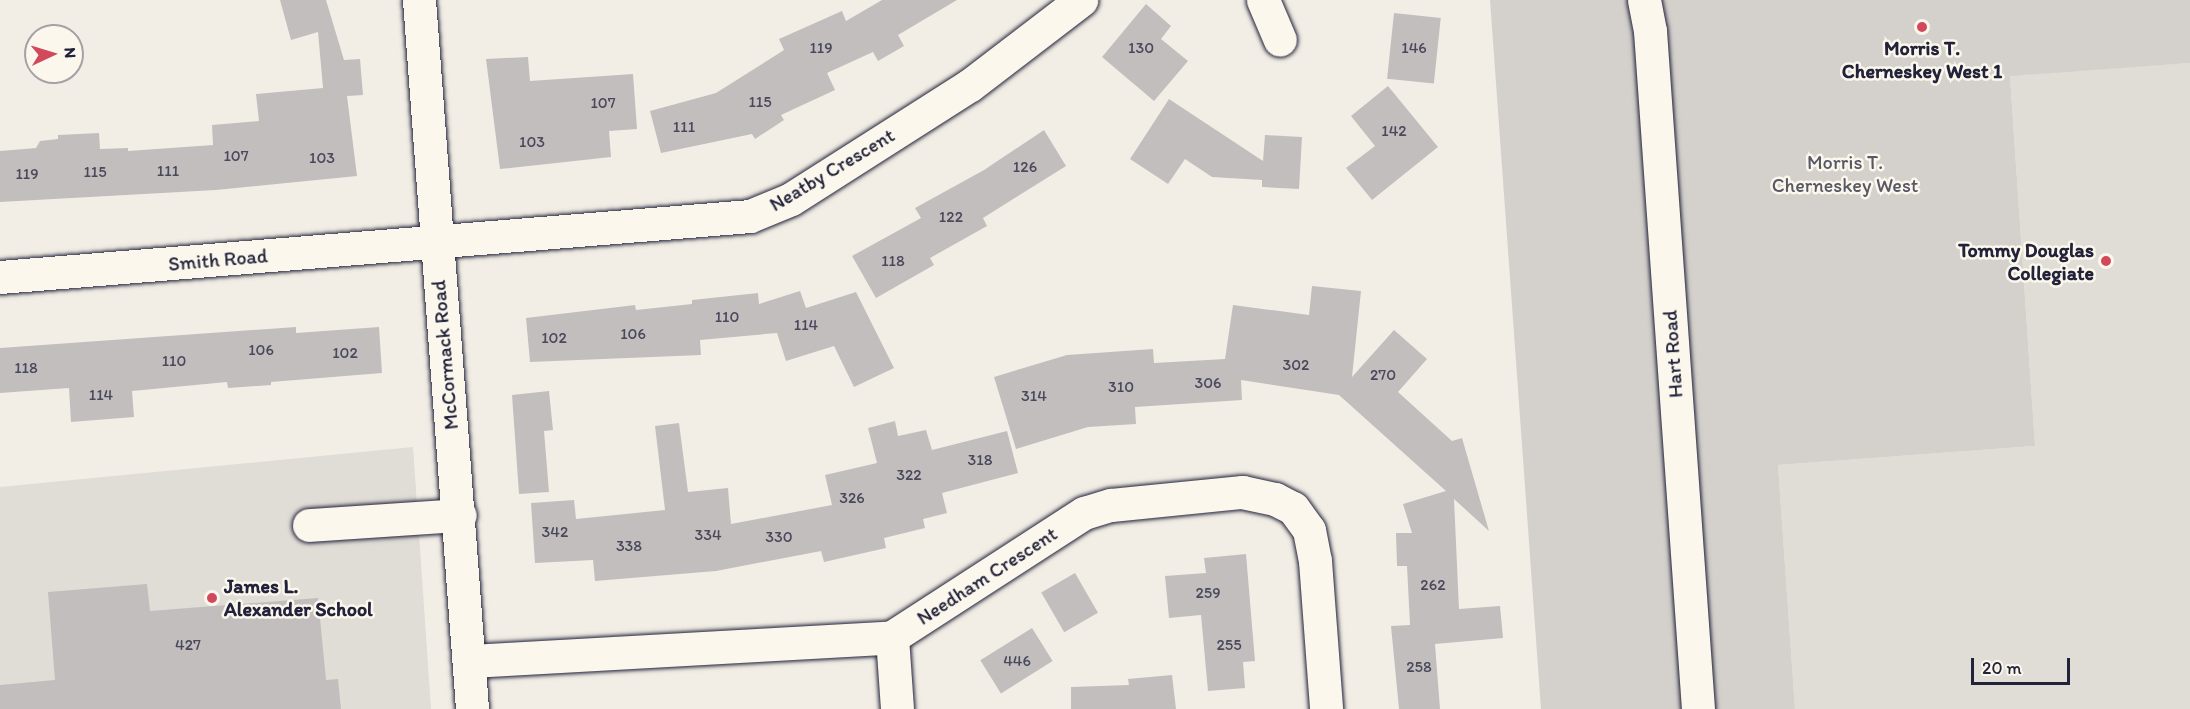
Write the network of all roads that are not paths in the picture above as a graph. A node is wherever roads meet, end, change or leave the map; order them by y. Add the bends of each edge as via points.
1 (419, 0) edge
2 (1081, 0) edge
3 (1263, 0) edge
4 (1644, 0) edge
5 (1280, 40) dead end
6 (436, 243) junction
7 (0, 277) edge
8 (460, 515) junction
9 (309, 525) dead end
10 (892, 637) junction
11 (469, 661) junction
12 (472, 709) edge
13 (897, 709) edge
14 (1326, 709) edge
15 (1698, 709) edge

1 - 6 street, McCormack Road
2 - 6 street, Neatby Crescent via 1017,53 970,85 772,209 729,221
3 - 5 street
4 - 15 street, Hart Road via 1651,43
6 - 7 street, Smith Road
6 - 8 street, McCormack Road
8 - 9 street
8 - 11 street, McCormack Road
10 - 11 street, Needham Crescent
10 - 13 street
10 - 14 street, Needham Crescent via 1084,513 1111,505 1242,492 1275,499 1293,508 1309,530 1315,561
11 - 12 street, McCormack Road

